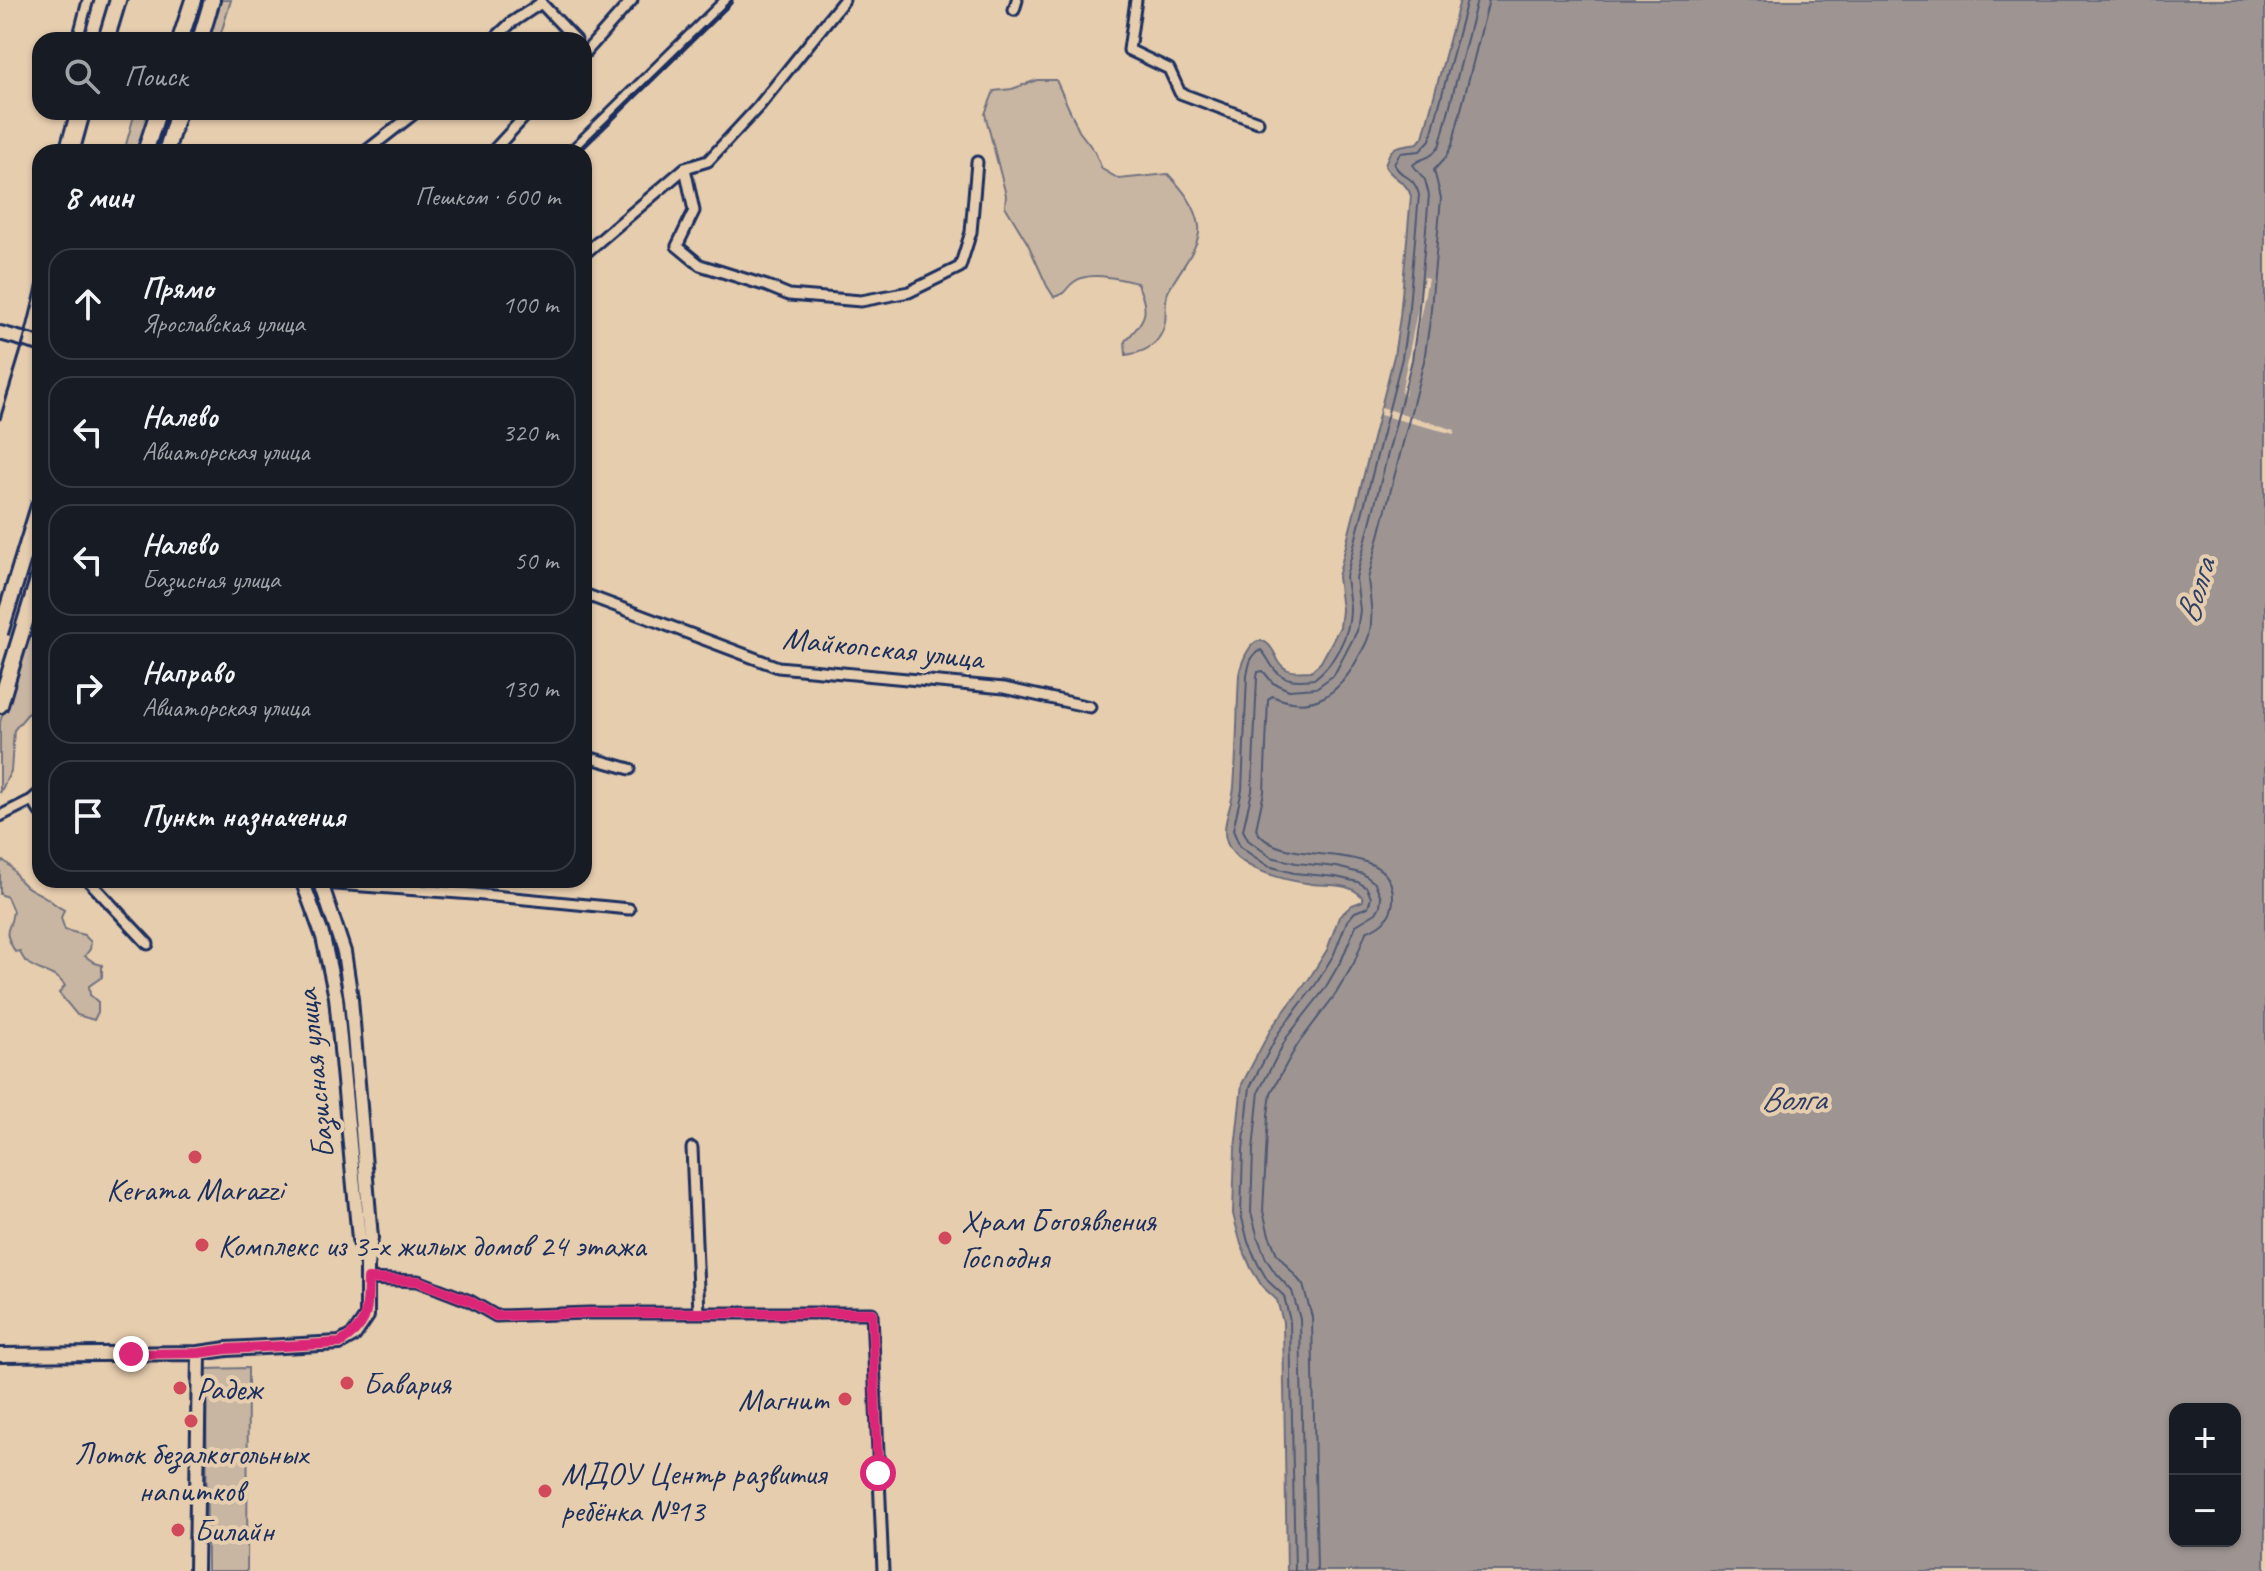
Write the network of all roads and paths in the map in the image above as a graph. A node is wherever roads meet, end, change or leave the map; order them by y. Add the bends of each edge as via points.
1 (193, 0) edge
2 (212, 0) edge
3 (632, 0) edge
4 (726, 0) edge
5 (844, 0) edge
6 (1136, 0) edge
7 (541, 2) edge
8 (183, 32) edge
9 (202, 32) edge
10 (501, 32) edge
11 (569, 32) edge
12 (592, 43) edge
13 (155, 120) edge
14 (176, 120) edge
15 (406, 120) edge
16 (522, 120) edge
17 (1258, 122) dead end
18 (148, 144) edge
19 (168, 144) edge
20 (375, 144) edge
21 (499, 144) edge
22 (579, 144) edge
23 (977, 162) dead end
24 (685, 168) junction
25 (592, 247) edge
26 (0, 333) edge
27 (32, 342) edge
28 (32, 529) edge
29 (592, 597) edge
30 (32, 599) edge
31 (0, 633) edge
32 (0, 705) edge
33 (1090, 707) dead end
34 (592, 758) edge
35 (630, 769) dead end
36 (32, 798) edge
37 (0, 816) edge
38 (96, 888) edge
39 (305, 888) edge
40 (323, 888) edge
41 (397, 888) edge
42 (629, 909) dead end
43 (148, 944) dead end
44 (692, 1148) dead end
45 (367, 1265) junction
46 (368, 1279) junction
47 (699, 1313) junction
48 (199, 1353) junction
49 (0, 1355) edge
50 (196, 1571) edge
51 (883, 1571) edge

1 - 8 main road
2 - 9 main road
3 - 12 street
4 - 22 street
5 - 24 street via 708,161
6 - 17 street via 1129,50 1169,69 1180,93
7 - 10 street
7 - 11 street
13 - 18 main road
14 - 19 main road
15 - 20 street
16 - 21 street
23 - 24 street via 971,232 960,267 909,292 861,301 789,295 700,265 677,246 694,211
24 - 25 street
26 - 27 street
28 - 31 main road, bridge
29 - 33 street, Майкопская улица via 778,667 1004,688
30 - 32 main road, bridge
34 - 35 street
36 - 37 street
38 - 43 street
39 - 45 street, Базисная улица via 336,997 359,1239
40 - 45 street, Базисная улица via 344,952 351,999 371,1238
41 - 42 street
44 - 47 street
45 - 46 street, Базисная улица
46 - 47 street via 418,1281 496,1316
46 - 48 street, Базисная улица via 367,1316 354,1335 340,1343
47 - 51 street via 872,1313
48 - 49 street
48 - 50 street

